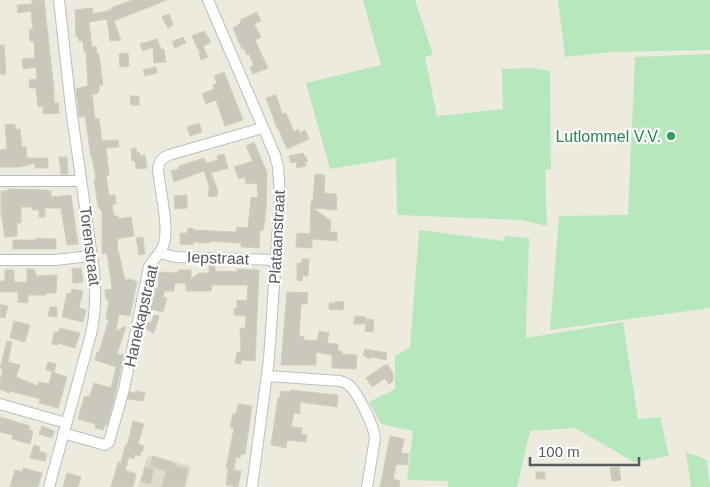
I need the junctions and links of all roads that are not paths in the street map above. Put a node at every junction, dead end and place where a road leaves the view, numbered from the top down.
1 (59, 0) edge
2 (208, 0) edge
3 (262, 128) junction
4 (0, 181) edge
5 (81, 181) junction
6 (160, 254) junction
7 (92, 256) junction
8 (0, 260) edge
9 (276, 260) junction
10 (268, 376) junction
11 (0, 404) edge
12 (65, 428) junction
13 (48, 487) edge
14 (252, 487) edge
15 (367, 487) edge

1 - 5 street, Torenstraat
2 - 3 street, Plataanstraat
3 - 6 street, Hanekapstraat
3 - 9 street, Plataanstraat
4 - 5 street
5 - 7 street, Torenstraat
6 - 9 street, Iepstraat
6 - 12 street, Hanekapstraat
7 - 8 street
7 - 12 street, Torenstraat
9 - 10 street, Plataanstraat
10 - 14 street, Plataanstraat
10 - 15 street
11 - 12 street
12 - 13 street, Torenstraat

